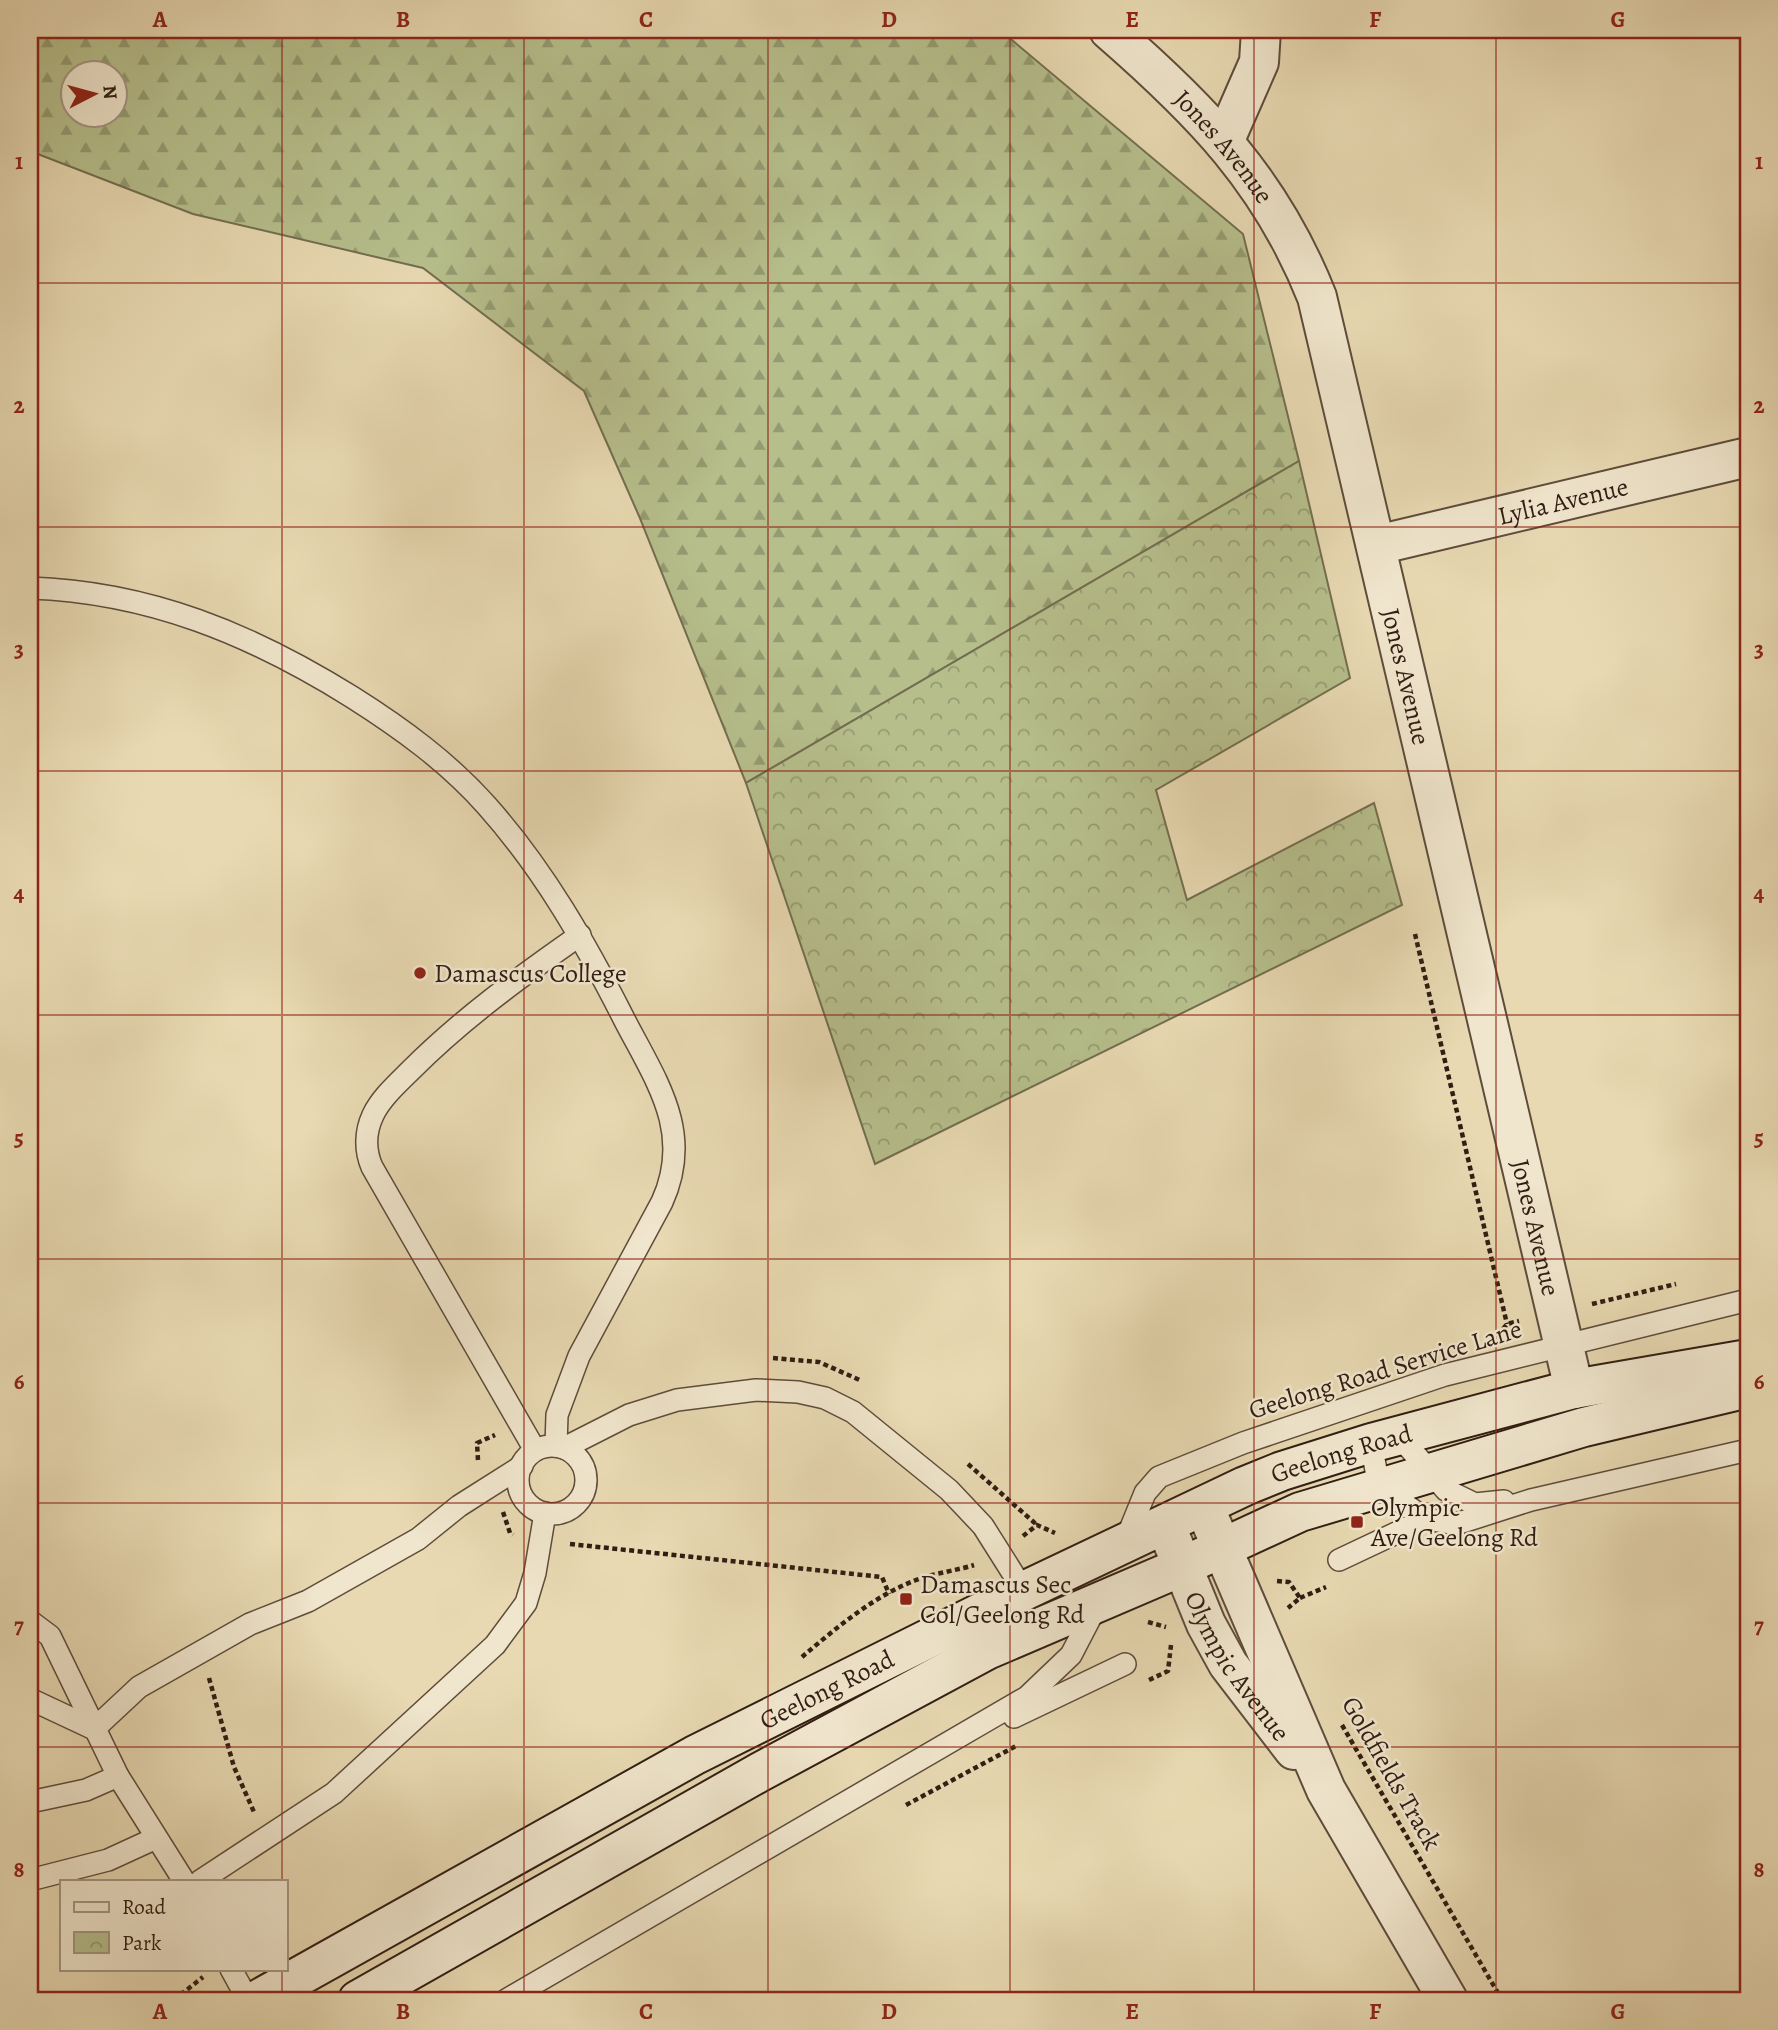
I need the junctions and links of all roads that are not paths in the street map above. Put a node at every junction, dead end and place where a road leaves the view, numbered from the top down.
1 (1109, 30) edge
2 (1261, 30) edge
3 (1224, 142) junction
4 (1748, 457) edge
5 (1377, 545) junction
6 (30, 588) edge
7 (580, 935) junction
8 (1748, 1300) edge
9 (1562, 1346) junction
10 (1748, 1359) edge
11 (1748, 1388) edge
12 (1574, 1389) junction
13 (1584, 1427) junction
14 (1385, 1440) junction
15 (1748, 1450) edge
16 (544, 1452) junction
17 (1428, 1473) junction
18 (1379, 1486) junction
19 (1531, 1500) junction
20 (1204, 1506) junction
21 (545, 1513) junction
22 (1426, 1519) junction
23 (1166, 1526) junction
24 (1124, 1545) junction
25 (1223, 1548) junction
26 (1339, 1560) dead end
27 (1181, 1567) junction
28 (1024, 1591) junction
29 (1100, 1600) junction
30 (30, 1621) edge
31 (1125, 1664) dead end
32 (30, 1699) edge
33 (94, 1729) junction
34 (957, 1740) junction
35 (118, 1776) junction
36 (1326, 1790) junction
37 (30, 1802) edge
38 (156, 1838) junction
39 (30, 1880) edge
40 (183, 1880) edge
41 (202, 1880) edge
42 (231, 1970) edge
43 (248, 2000) edge
44 (257, 2000) edge
45 (358, 2000) edge
46 (506, 2000) edge
47 (1448, 2000) edge

1 - 3 main road, Jones Avenue
2 - 3 main road
3 - 5 main road, Jones Avenue
4 - 5 main road, Lylia Avenue
5 - 9 main road, Jones Avenue
6 - 7 lane
7 - 16 lane
7 - 16 lane
8 - 9 lane, Geelong Road Service Lane
9 - 12 main road, Jones Avenue
9 - 24 lane, Geelong Road Service Lane
10 - 12 main road, Geelong Road
11 - 13 main road, Geelong Road
12 - 13 main road, Jones Avenue
12 - 14 main road, Geelong Road
13 - 17 main road, Geelong Road
14 - 17 lane
14 - 18 lane
14 - 20 main road, Geelong Road
15 - 19 lane, Geelong Road
16 - 21 lane
16 - 21 lane
16 - 28 lane
16 - 33 lane
17 - 18 main road, Geelong Road
17 - 19 lane, Geelong Road
18 - 22 lane, Geelong Road
18 - 25 main road, Geelong Road
19 - 22 lane, Geelong Road
20 - 23 main road, Geelong Road
20 - 25 main road, Olympic Avenue
21 - 41 lane
22 - 26 lane
23 - 24 main road, Geelong Road
23 - 27 main road, Olympic Avenue
24 - 28 main road, Geelong Road
25 - 27 main road, Geelong Road
25 - 36 main road, Olympic Avenue
27 - 29 main road, Geelong Road
27 - 36 main road, Olympic Avenue
28 - 44 main road, Geelong Road
29 - 34 lane
29 - 45 main road, Geelong Road
30 - 33 lane
31 - 34 lane
32 - 33 lane
33 - 35 lane
34 - 46 lane
35 - 37 lane
35 - 38 lane
36 - 47 main road, Olympic Avenue
38 - 39 lane
38 - 40 lane
42 - 43 lane

